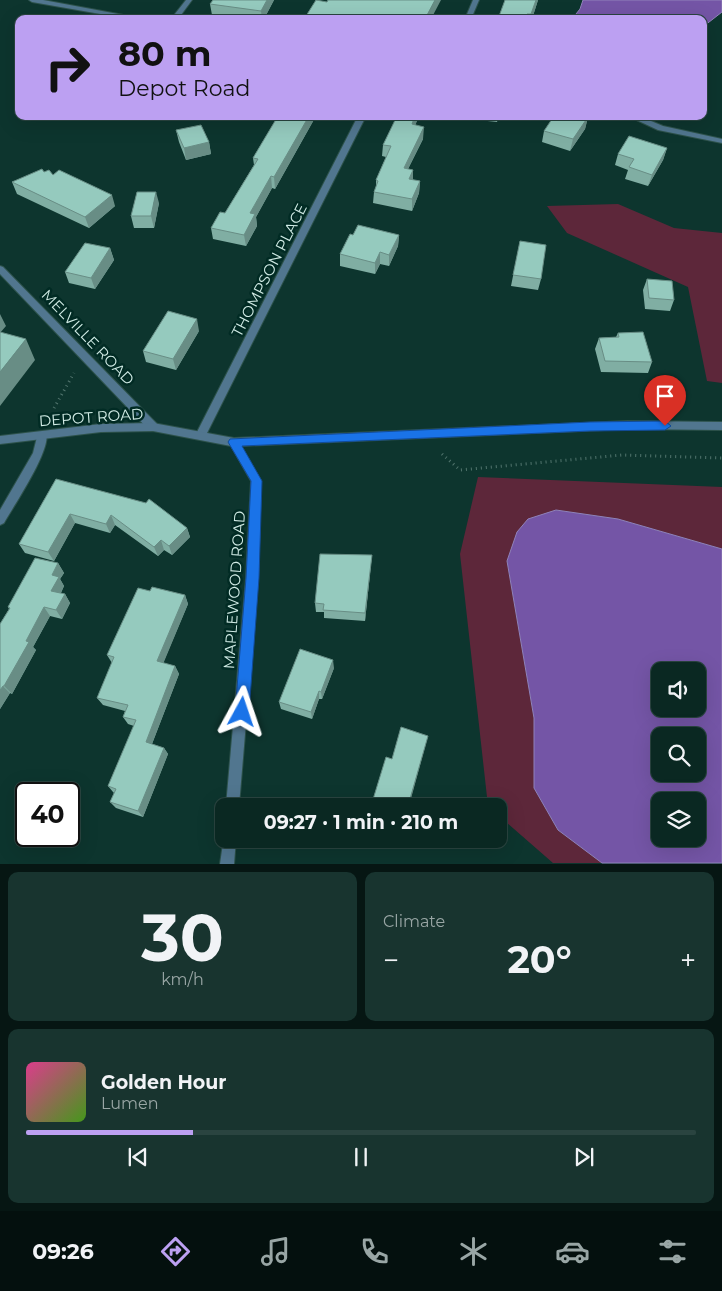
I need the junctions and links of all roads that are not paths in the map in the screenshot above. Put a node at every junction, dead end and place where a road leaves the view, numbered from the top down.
1 (32, 0) edge
2 (189, 0) edge
3 (476, 0) edge
4 (119, 15) edge
5 (177, 15) edge
6 (470, 15) edge
7 (360, 120) edge
8 (642, 120) edge
9 (722, 141) edge
10 (0, 268) edge
11 (722, 426) edge
12 (153, 427) junction
13 (42, 436) junction
14 (200, 436) junction
15 (0, 440) edge
16 (234, 442) junction
17 (0, 520) edge
18 (233, 798) edge
19 (228, 848) edge
20 (227, 864) edge

1 - 4 street
2 - 5 street
3 - 6 street
7 - 14 street, THOMPSON PLACE
8 - 9 street
10 - 12 street, MELVILLE ROAD
11 - 16 street, DEPOT ROAD
12 - 13 street, DEPOT ROAD
12 - 14 street, DEPOT ROAD
13 - 15 street, DEPOT ROAD
13 - 17 street
14 - 16 street, DEPOT ROAD
16 - 18 street, MAPLEWOOD ROAD
19 - 20 street

